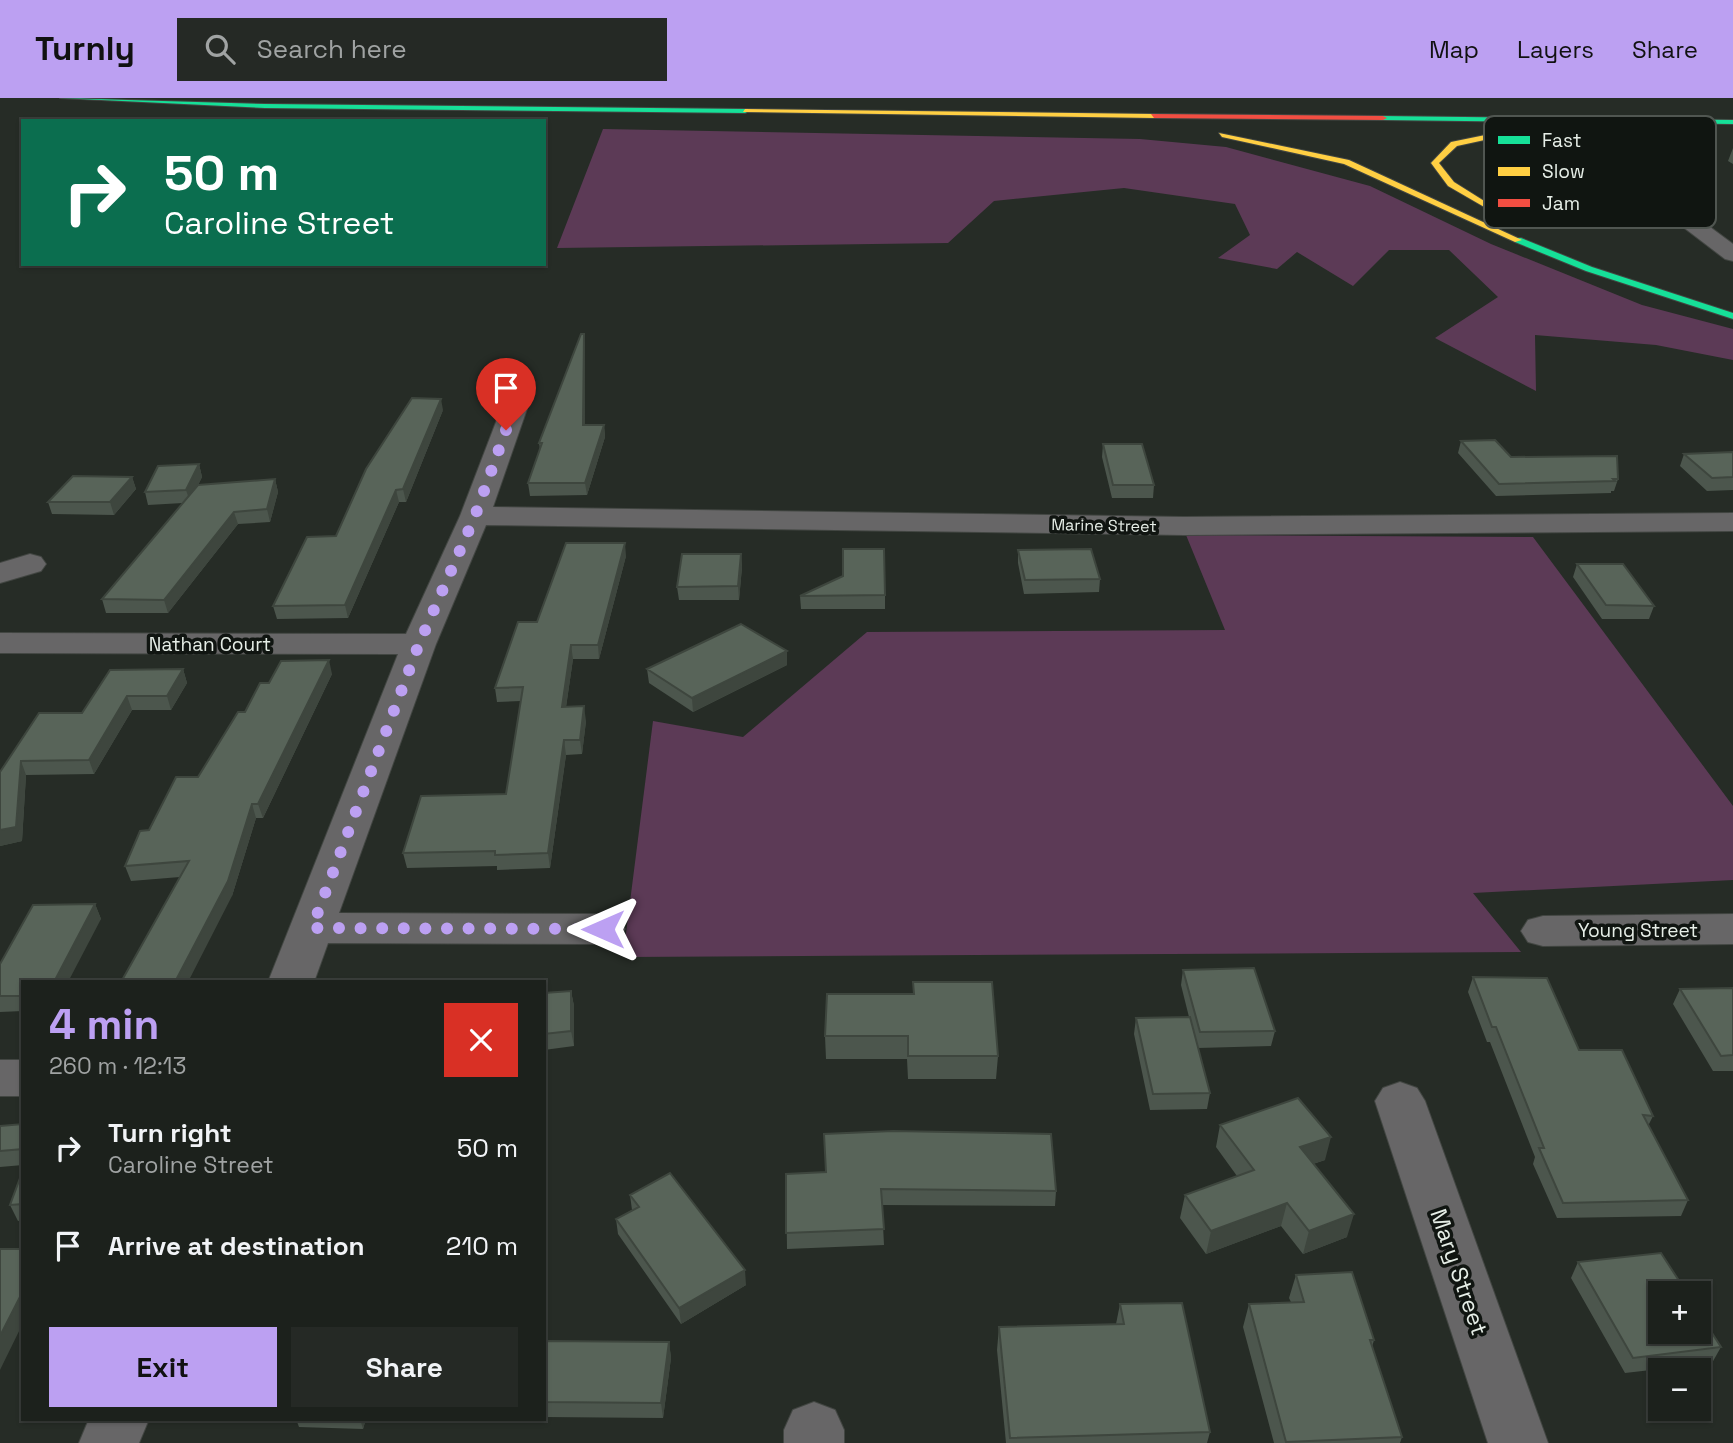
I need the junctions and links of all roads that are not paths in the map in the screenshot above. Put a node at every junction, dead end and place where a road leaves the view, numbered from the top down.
1 (63, 98) edge
2 (329, 98) edge
3 (1358, 101) dead end
4 (413, 107) junction
5 (1634, 110) junction
6 (1733, 111) edge
7 (1484, 119) edge
8 (1484, 136) edge
9 (1484, 204) edge
10 (1484, 225) edge
11 (1491, 228) edge
12 (1525, 228) edge
13 (1698, 228) edge
14 (1733, 254) edge
15 (1733, 309) edge
16 (1733, 316) edge
17 (504, 390) dead end
18 (475, 516) junction
19 (1733, 522) edge
20 (0, 643) edge
21 (419, 644) junction
22 (312, 928) junction
23 (603, 929) dead end
24 (1733, 929) edge
25 (1543, 931) dead end
26 (292, 980) edge
27 (21, 1078) edge
28 (0, 1079) edge
29 (1400, 1101) dead end
30 (118, 1421) edge
31 (109, 1443) edge
32 (1518, 1443) edge

1 - 4 highway
2 - 5 highway
3 - 5 highway
4 - 7 highway
4 - 10 highway
5 - 6 highway
8 - 9 highway
11 - 16 highway
12 - 15 highway
13 - 14 street
17 - 18 street
18 - 19 street, Marine Street
18 - 21 street
20 - 21 street, Nathan Court
21 - 22 street
22 - 23 street
22 - 26 street
24 - 25 street, Young Street
27 - 28 street
29 - 32 street, Mary Street
30 - 31 street

